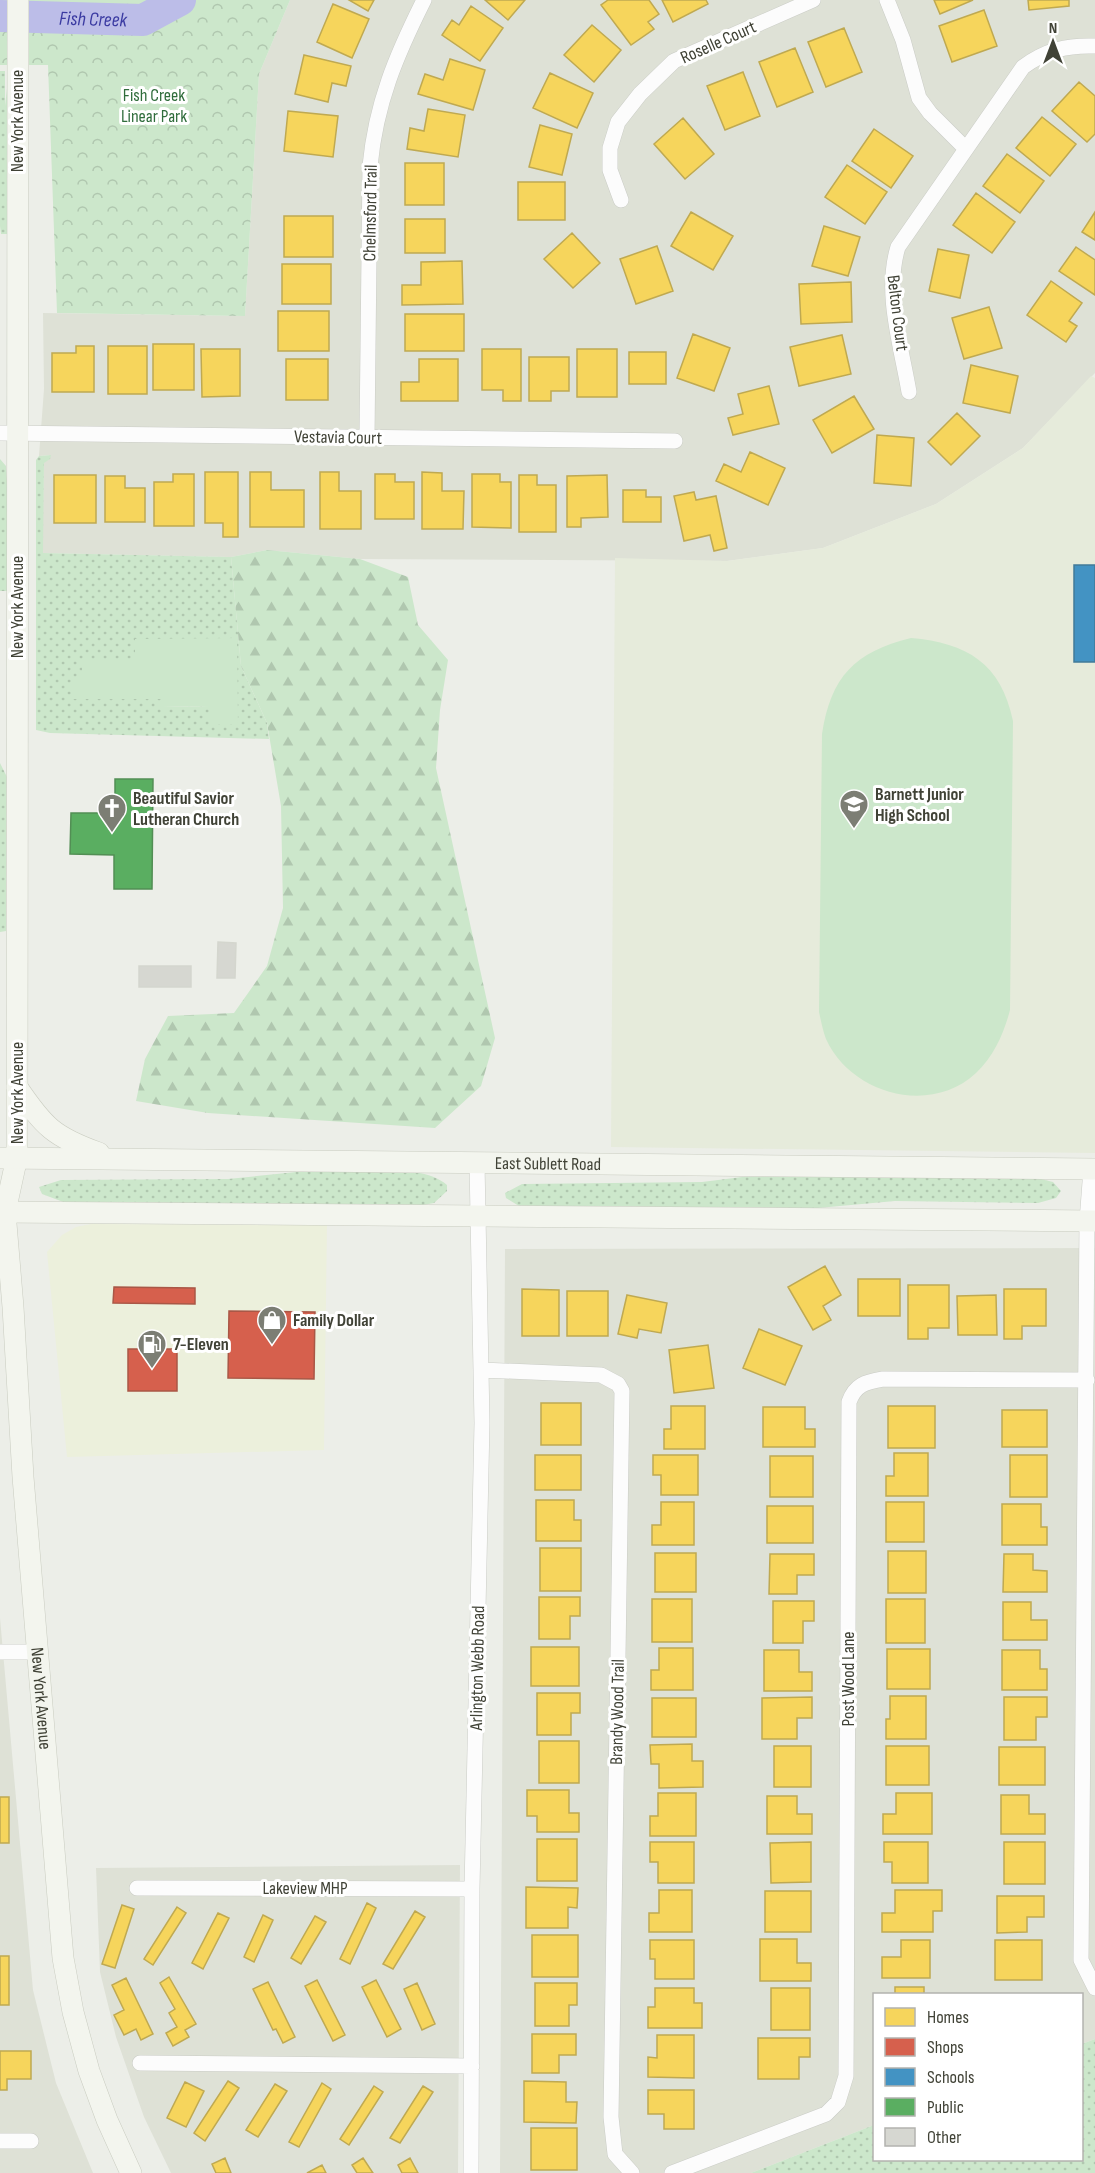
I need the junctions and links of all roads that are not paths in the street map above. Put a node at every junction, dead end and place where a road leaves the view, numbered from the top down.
1 (18, 0) edge
2 (424, 0) edge
3 (813, 0) edge
4 (887, 0) edge
5 (1095, 46) edge
6 (965, 148) junction
7 (621, 200) dead end
8 (909, 392) dead end
9 (8, 433) edge
10 (367, 437) junction
11 (675, 441) dead end
12 (8, 743) edge
13 (17, 1087) junction
14 (9, 1157) edge
15 (117, 1160) junction
16 (477, 1163) junction
17 (1093, 1169) edge
18 (2, 1209) edge
19 (478, 1216) junction
20 (1091, 1221) edge
21 (0, 1288) edge
22 (14, 1307) junction
23 (482, 1370) junction
24 (1087, 1380) junction
25 (0, 1652) edge
26 (38, 1652) junction
27 (137, 1888) dead end
28 (472, 1889) junction
29 (1093, 1987) edge
30 (140, 2063) dead end
31 (472, 2066) junction
32 (0, 2141) edge
33 (31, 2141) dead end
34 (131, 2173) edge
35 (471, 2173) edge
36 (632, 2173) edge
37 (672, 2173) edge

1 - 9 main road, New York Avenue
2 - 10 street, Chelmsford Trail
3 - 7 street, Roselle Court
4 - 6 street
5 - 6 street, Belton Court
6 - 8 street, Belton Court
9 - 10 street, Vestavia Court
9 - 12 main road, New York Avenue
10 - 11 street, Vestavia Court
12 - 13 main road, New York Avenue
13 - 14 main road, New York Avenue
13 - 15 main road
14 - 15 main road, East Sublett Road
14 - 18 main road, New York Avenue
15 - 16 main road, East Sublett Road
16 - 17 main road, East Sublett Road
16 - 19 street, Arlington Webb Road
17 - 20 street
18 - 19 main road
18 - 22 main road, New York Avenue
19 - 20 main road
19 - 23 street, Arlington Webb Road
20 - 24 street
21 - 22 main road
22 - 26 main road, New York Avenue
23 - 28 street, Arlington Webb Road
23 - 36 street, Brandy Wood Trail
24 - 29 street
24 - 37 street, Post Wood Lane
25 - 26 street
26 - 34 main road, New York Avenue
27 - 28 street, Lakeview MHP
28 - 31 street, Arlington Webb Road
30 - 31 street
31 - 35 street, Arlington Webb Road
32 - 33 street

